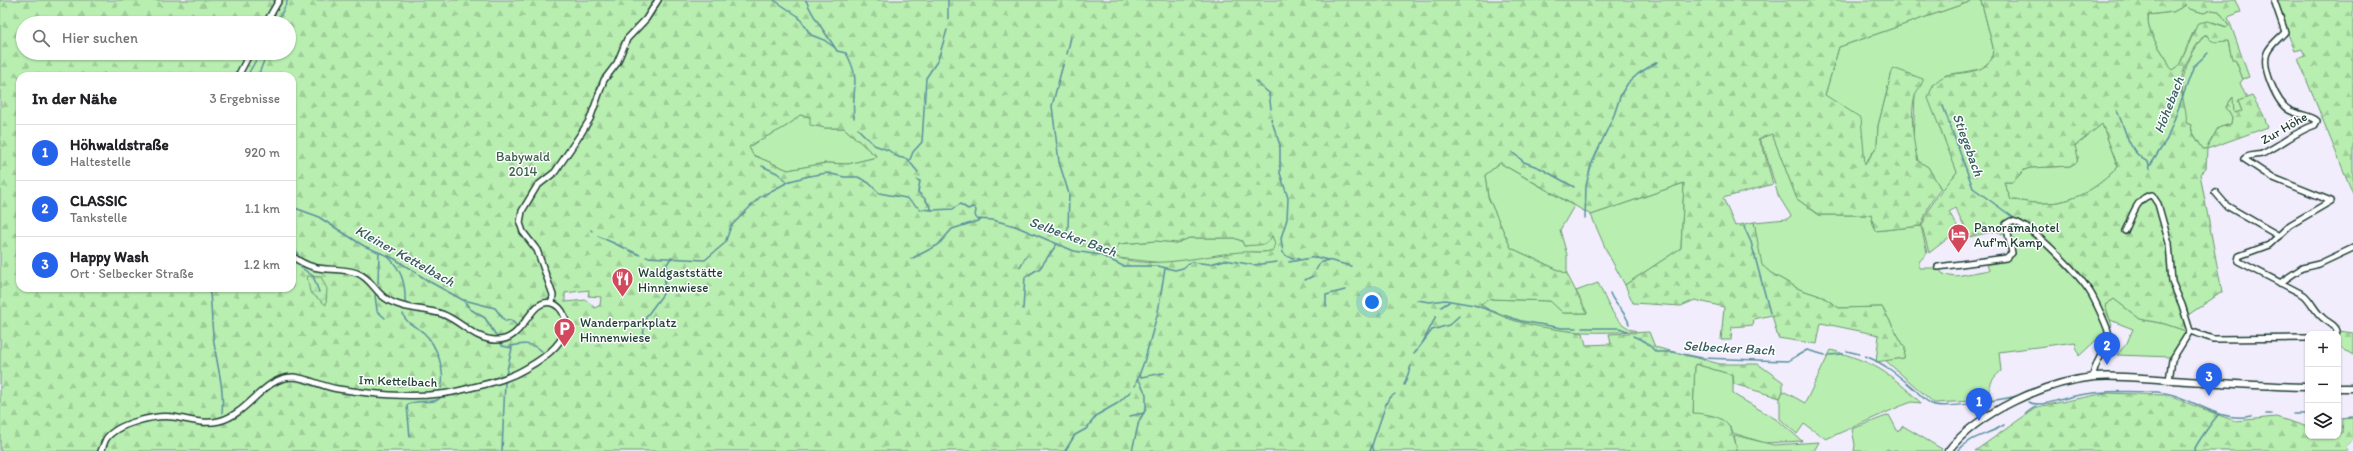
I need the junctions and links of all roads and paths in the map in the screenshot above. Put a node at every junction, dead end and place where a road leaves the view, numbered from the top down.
1 (279, 0) edge
2 (658, 0) edge
3 (2274, 0) edge
4 (270, 16) edge
5 (246, 60) edge
6 (240, 72) edge
7 (2215, 192) dead end
8 (2125, 231) dead end
9 (2279, 236) junction
10 (2353, 248) edge
11 (296, 258) edge
12 (1938, 267) dead end
13 (2280, 283) junction
14 (552, 303) junction
15 (2190, 331) junction
16 (2337, 331) edge
17 (2305, 338) edge
18 (2094, 377) junction
19 (2169, 380) junction
20 (2305, 387) edge
21 (2341, 388) edge
22 (2353, 388) edge
23 (101, 451) edge
24 (1948, 451) edge

1 - 4 street
2 - 14 street
3 - 9 street, Zur Höhe
5 - 6 street
7 - 9 street
8 - 15 street
9 - 13 street, Zur Höhe
10 - 13 street
11 - 14 street
12 - 18 street
13 - 16 street, Zur Höhe
14 - 23 street, Im Kettelbach
15 - 17 street
15 - 19 street
18 - 19 main road
18 - 24 main road
19 - 20 main road
21 - 22 main road

